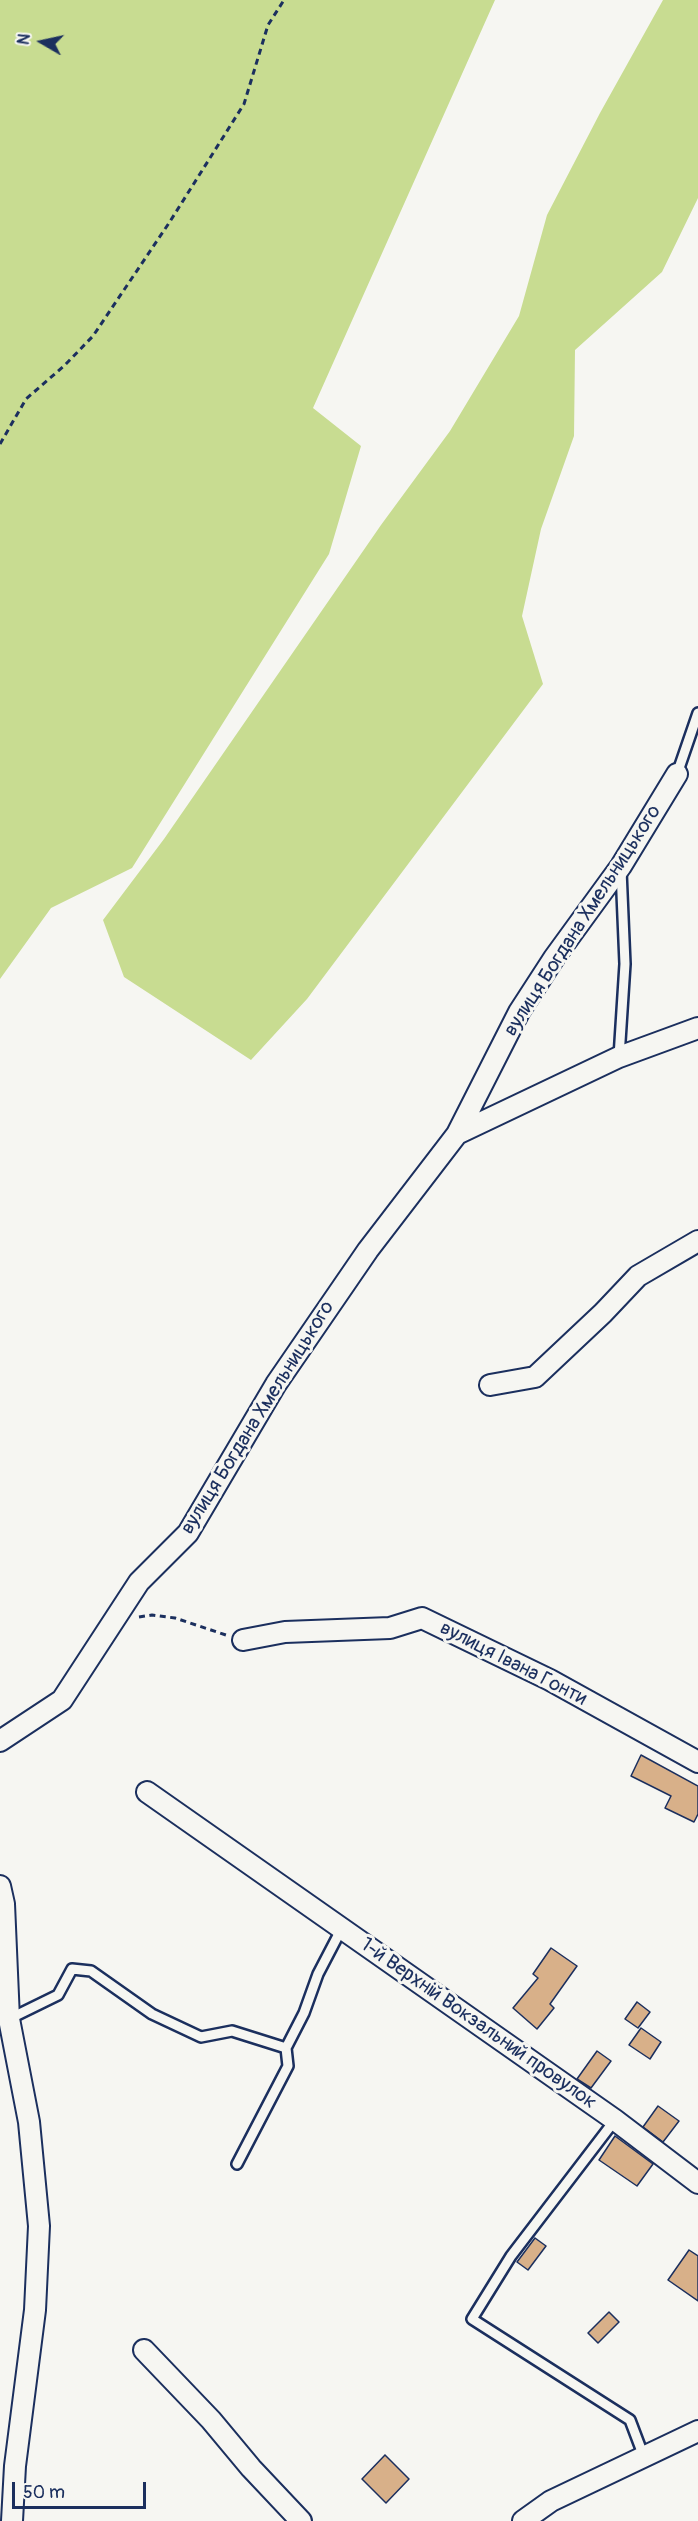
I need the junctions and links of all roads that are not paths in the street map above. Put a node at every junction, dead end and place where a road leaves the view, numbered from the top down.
1 (698, 713) edge
2 (677, 774) joint
3 (621, 866) junction
4 (698, 1028) edge
5 (619, 1057) junction
6 (457, 1134) junction
7 (698, 1241) edge
8 (490, 1385) dead end
9 (243, 1640) road end
10 (0, 1742) edge
11 (698, 1762) edge
12 (147, 1792) dead end
13 (0, 1887) edge
14 (342, 1928) junction
15 (2, 1935) edge
16 (3, 1970) edge
17 (9, 2019) junction
18 (286, 2048) junction
19 (615, 2120) junction
20 (237, 2164) dead end
21 (698, 2183) edge
22 (144, 2350) dead end
23 (698, 2431) edge
24 (644, 2457) junction
25 (12, 2521) edge
26 (301, 2521) edge
27 (523, 2521) edge

1 - 2 lane
2 - 3 street, вулиця Богдана Хмельницького
3 - 5 lane
3 - 6 street, вулиця Богдана Хмельницького
4 - 5 street, вулиця Богдана Хмельницького
5 - 6 street, вулиця Богдана Хмельницького
6 - 10 street, вулиця Богдана Хмельницького
7 - 8 street
9 - 11 street, вулиця Івана Гонти
12 - 14 street, 1-й Верхній Вокзальний провулок
13 - 15 street
14 - 18 lane, 1-й Верхній Вокзальний провулок
14 - 19 street, 1-й Верхній Вокзальний провулок
15 - 16 street
16 - 17 street
17 - 18 lane
17 - 25 street
18 - 20 lane, 1-й Верхній Вокзальний провулок
19 - 21 street, 1-й Верхній Вокзальний провулок
19 - 24 lane, 1-й Верхній Вокзальний провулок
22 - 26 street
23 - 24 street
24 - 27 street

